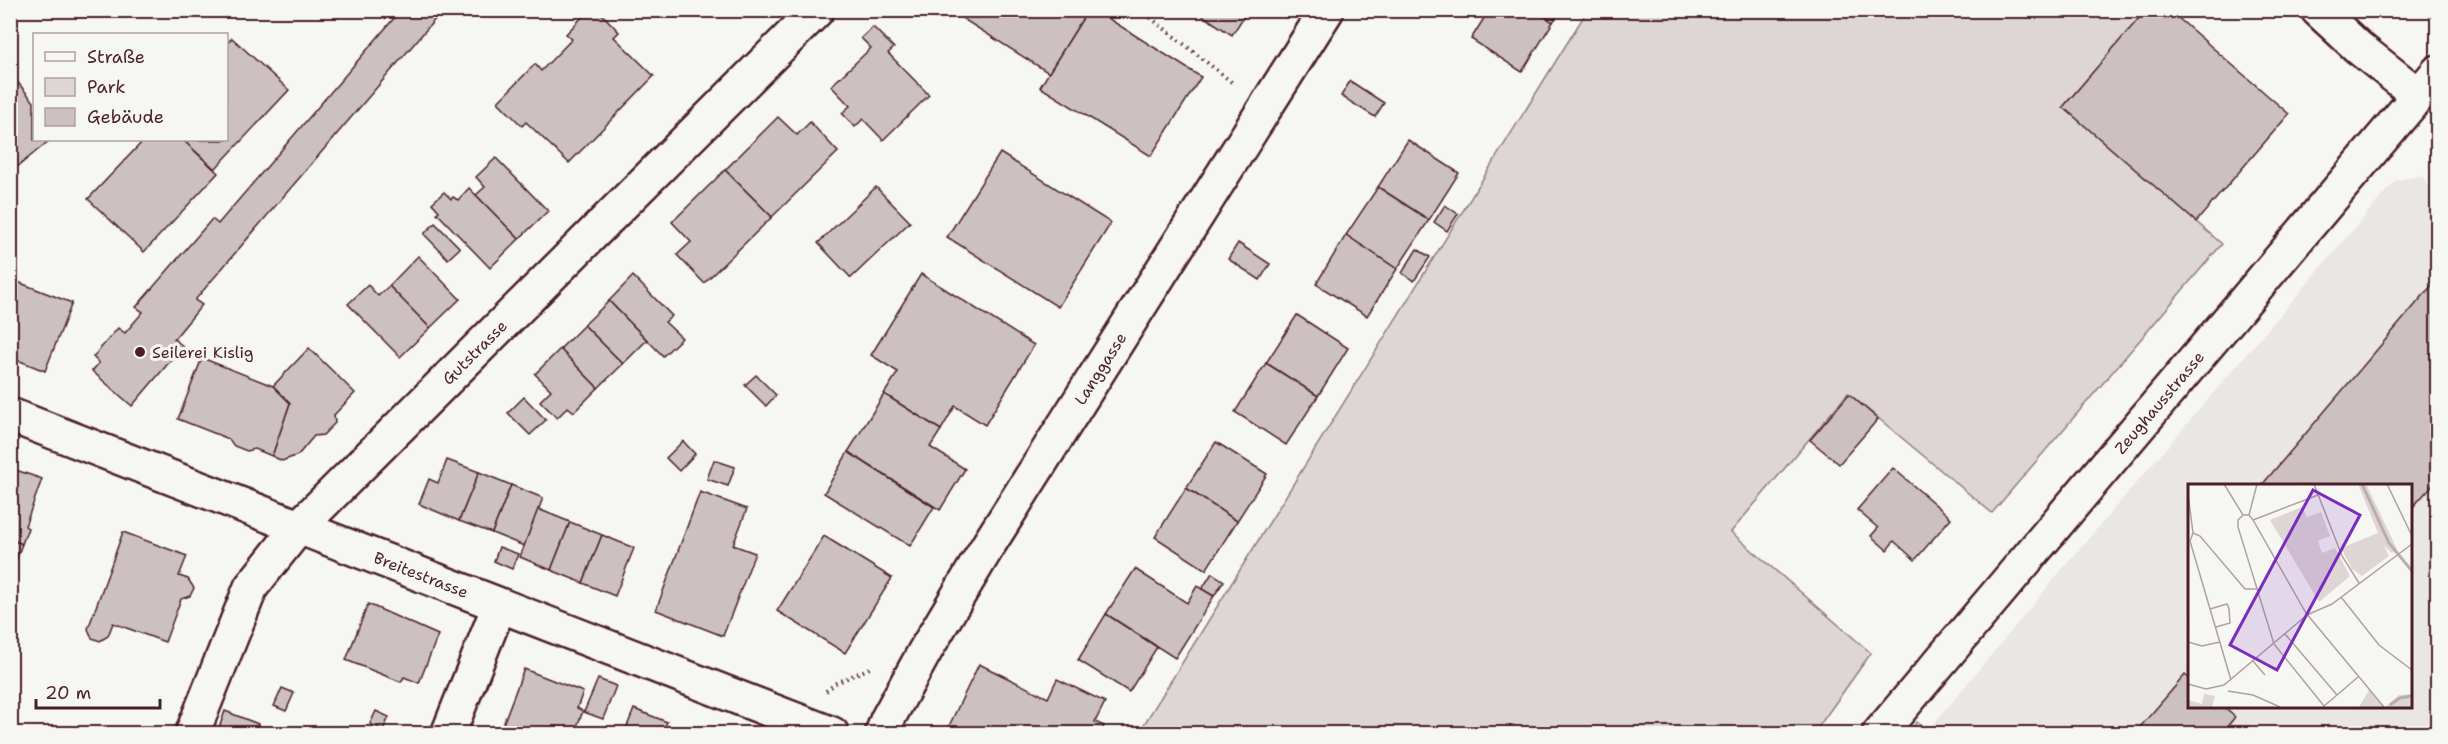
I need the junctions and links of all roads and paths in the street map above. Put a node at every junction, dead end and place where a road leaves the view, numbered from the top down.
1 (817, 10) edge
2 (1141, 10) edge
3 (1328, 10) edge
4 (2318, 10) edge
5 (2428, 84) edge
6 (1265, 109) junction
7 (10, 415) edge
8 (298, 528) junction
9 (499, 606) junction
10 (192, 734) edge
11 (448, 734) edge
12 (832, 734) edge
13 (882, 734) edge
14 (1879, 734) edge

1 - 8 street, Gutstrasse
2 - 6 path
3 - 6 street, Langgasse
4 - 5 street
5 - 14 street, Zeughausstrasse
6 - 13 street, Langgasse
7 - 8 street, Breitestrasse
8 - 9 street, Breitestrasse
8 - 10 street, Gutstrasse
9 - 11 street
9 - 12 street, Breitestrasse

